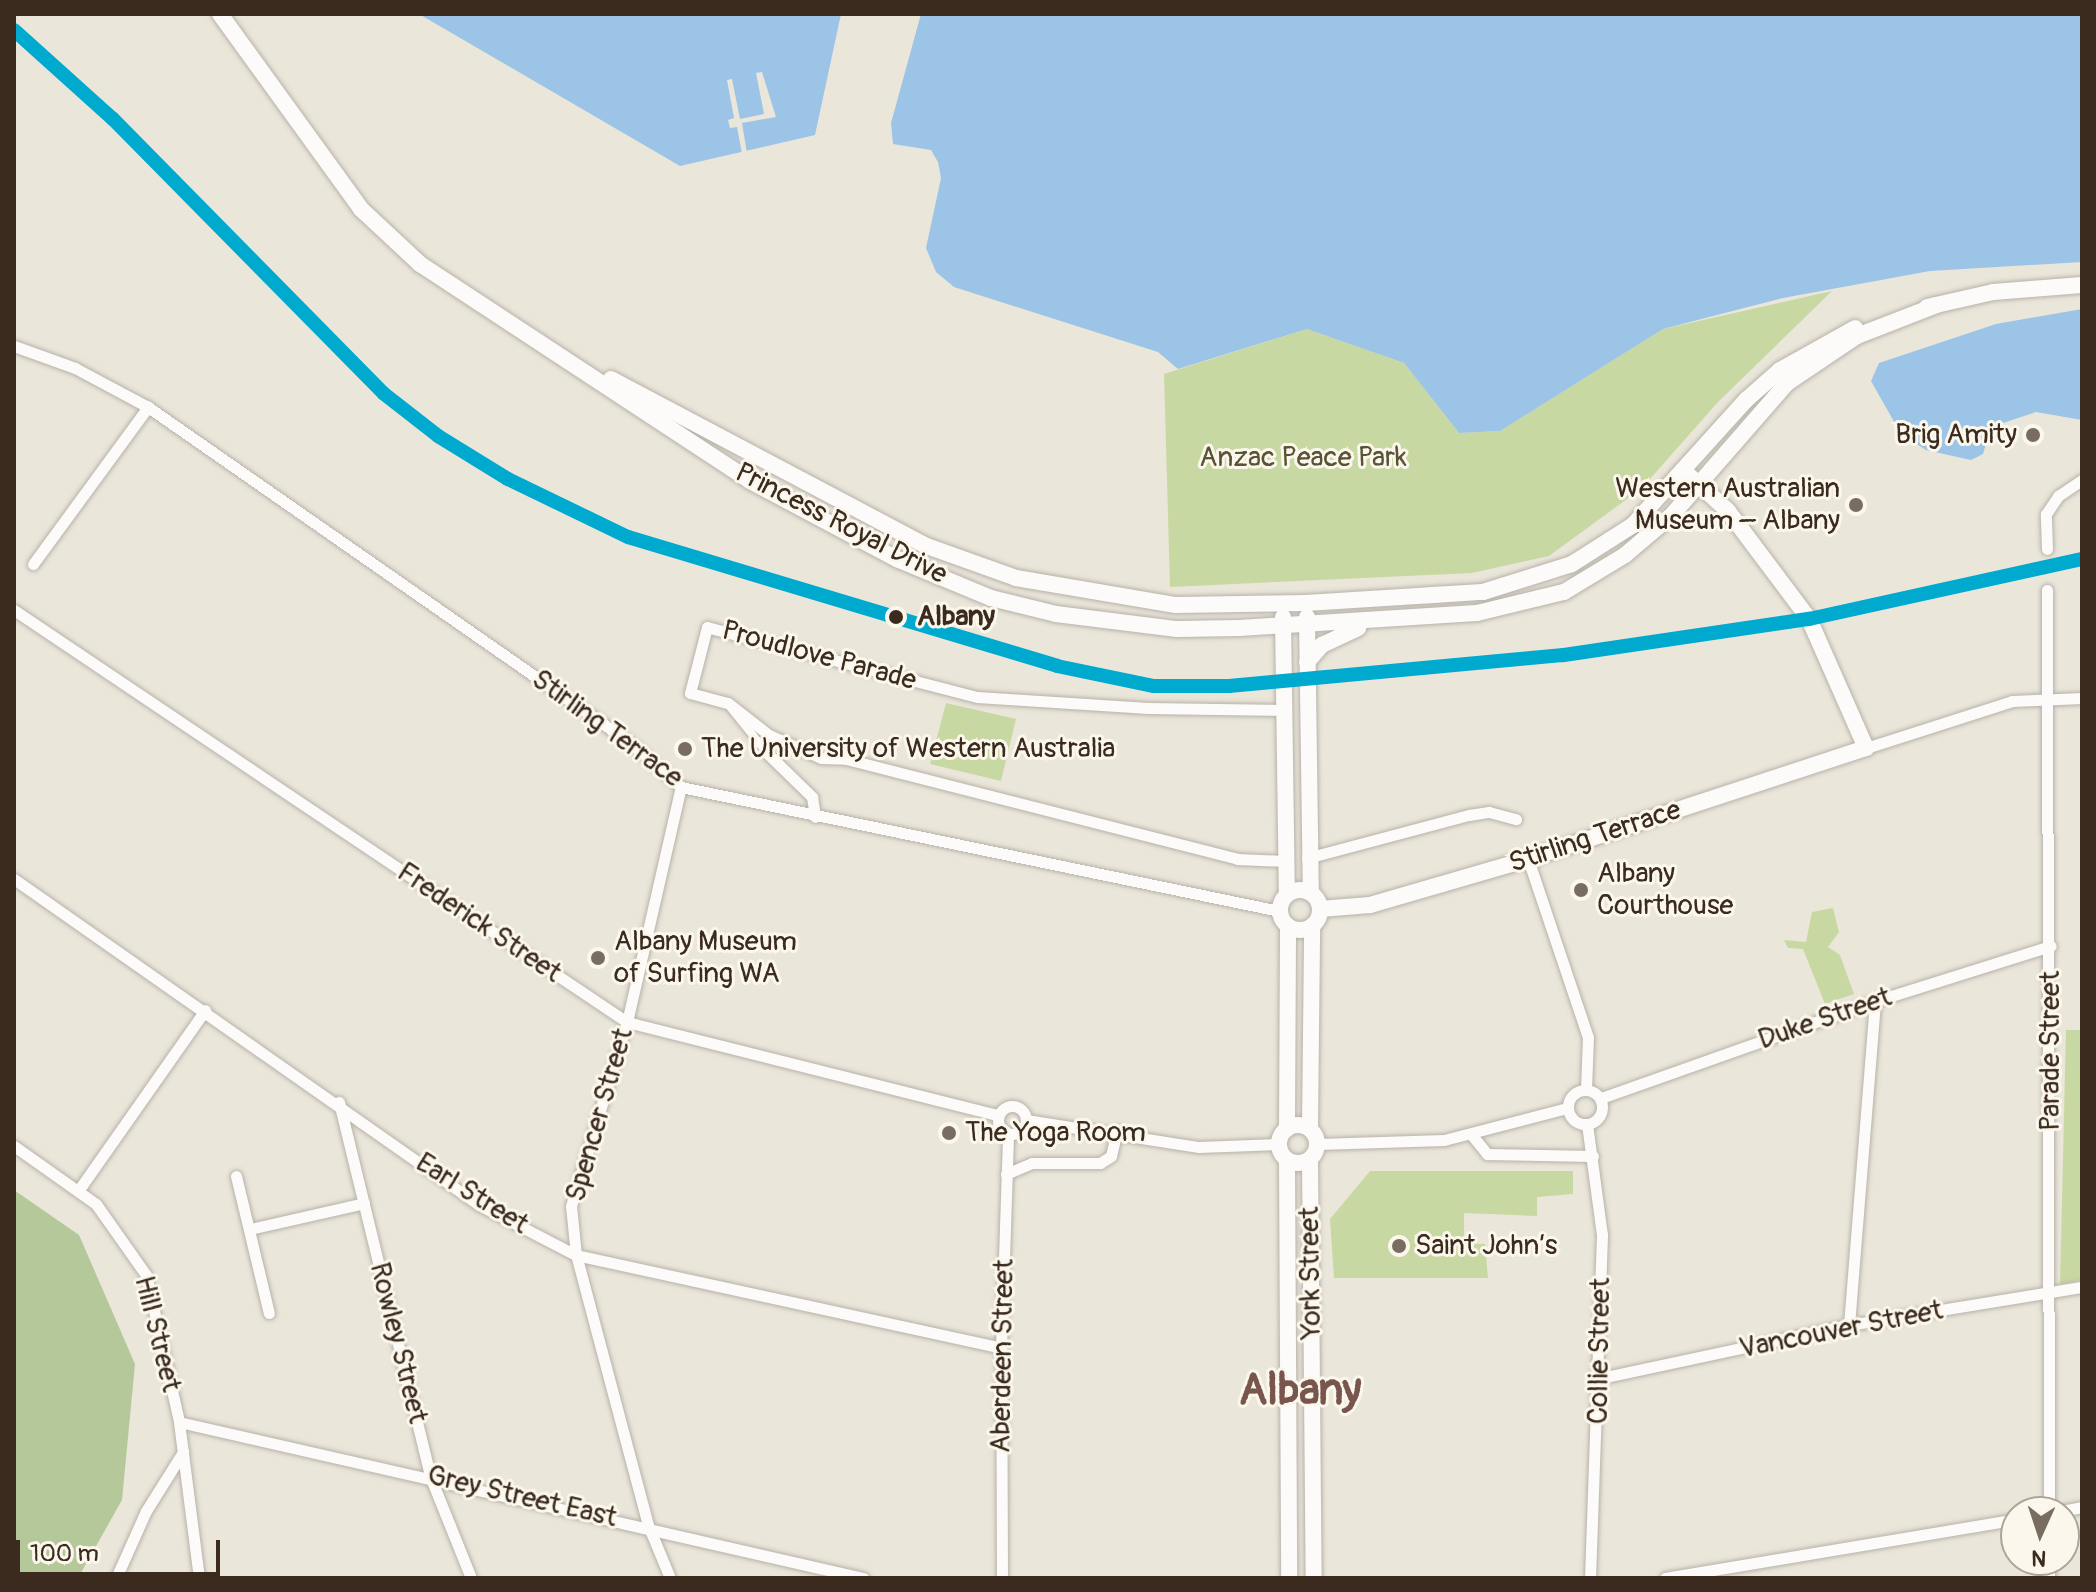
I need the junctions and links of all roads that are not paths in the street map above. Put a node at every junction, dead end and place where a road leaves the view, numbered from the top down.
1 (220, 14) edge
2 (2082, 285) edge
3 (1937, 305) junction
4 (487, 310) junction
5 (14, 346) edge
6 (148, 407) junction
7 (761, 462) junction
8 (1683, 470) junction
9 (2082, 480) edge
10 (750, 481) junction
11 (1700, 485) junction
12 (2047, 549) dead end
13 (33, 564) dead end
14 (2047, 590) dead end
15 (1283, 603) junction
16 (1306, 603) junction
17 (14, 610) edge
18 (1446, 615) junction
19 (1307, 625) junction
20 (1283, 626) junction
21 (1239, 628) junction
22 (1307, 662) junction
23 (1285, 663) junction
24 (2048, 696) junction
25 (2082, 698) edge
26 (728, 703) junction
27 (1286, 710) junction
28 (1307, 710) junction
29 (1866, 748) junction
30 (768, 754) joint
31 (681, 787) junction
32 (815, 817) junction
33 (1516, 819) dead end
34 (1307, 858) junction
35 (1528, 859) junction
36 (1286, 861) junction
37 (14, 879) edge
38 (1311, 893) junction
39 (1287, 894) junction
40 (1320, 909) junction
41 (1279, 911) junction
42 (1312, 926) junction
43 (1288, 927) junction
44 (2051, 946) junction
45 (1875, 1001) junction
46 (205, 1010) junction
47 (627, 1022) junction
48 (1586, 1089) junction
49 (1601, 1098) junction
50 (339, 1102) junction
51 (1567, 1108) junction
52 (998, 1115) junction
53 (1026, 1120) junction
54 (1587, 1124) junction
55 (1287, 1129) junction
56 (1310, 1129) junction
57 (1117, 1131) junction
58 (1008, 1134) junction
59 (1471, 1134) junction
60 (1279, 1144) junction
61 (1318, 1144) junction
62 (14, 1146) edge
63 (1593, 1156) junction
64 (1287, 1160) junction
65 (1310, 1160) junction
66 (1006, 1174) junction
67 (236, 1176) dead end
68 (78, 1191) junction
69 (364, 1203) junction
70 (250, 1229) junction
71 (576, 1255) junction
72 (2082, 1287) edge
73 (2050, 1293) junction
74 (269, 1313) dead end
75 (1849, 1325) junction
76 (1001, 1348) junction
77 (1601, 1378) junction
78 (179, 1422) junction
79 (183, 1452) junction
80 (430, 1476) junction
81 (2049, 1496) edge
82 (2000, 1522) edge
83 (648, 1525) junction
84 (116, 1578) edge
85 (199, 1578) edge
86 (471, 1578) edge
87 (670, 1578) edge
88 (863, 1578) edge
89 (1002, 1578) edge
90 (1289, 1578) edge
91 (1295, 1578) edge
92 (1312, 1578) edge
93 (1590, 1578) edge
94 (1665, 1578) edge

1 - 4 main road, Princess Royal Drive
2 - 3 main road, Princess Royal Drive
3 - 8 main road, Princess Royal Drive
3 - 11 main road, Princess Royal Drive
4 - 7 main road, Princess Royal Drive
4 - 10 main road, Princess Royal Drive
5 - 6 street, Stirling Terrace
6 - 13 street
6 - 31 street, Stirling Terrace
7 - 10 main road
7 - 15 main road, Princess Royal Drive
8 - 11 main road
8 - 16 main road, Princess Royal Drive
9 - 12 street
10 - 21 main road, Princess Royal Drive
11 - 18 main road, Princess Royal Drive
11 - 29 main road
14 - 24 street, Parade Street
15 - 16 main road, Princess Royal Drive
15 - 20 main road
16 - 19 main road
17 - 47 street, Frederick Street
18 - 19 main road, Princess Royal Drive
18 - 22 main road
19 - 20 main road, Princess Royal Drive
19 - 22 main road
20 - 21 main road, Princess Royal Drive
20 - 23 main road
21 - 23 main road
22 - 28 main road
23 - 27 main road
24 - 25 street
24 - 29 street
24 - 44 street, Parade Street
26 - 27 street, Proudlove Parade
26 - 30 street
26 - 36 street, Proudlove Parade
27 - 28 main road
27 - 36 main road
28 - 34 main road
29 - 35 main road, Stirling Terrace
30 - 32 street
31 - 32 street, Stirling Terrace
31 - 47 street, Spencer Street
32 - 41 street, Stirling Terrace
33 - 34 street
34 - 36 main road
34 - 38 main road
35 - 40 main road, Stirling Terrace
35 - 48 street
36 - 39 main road
37 - 46 street, Earl Street
38 - 39 main road
38 - 40 main road
39 - 41 main road
40 - 42 main road
41 - 43 main road
42 - 43 main road
42 - 56 main road
43 - 55 main road
44 - 45 street, Duke Street
44 - 73 street, Parade Street
45 - 49 street, Duke Street
45 - 75 street
46 - 50 street, Earl Street
46 - 68 street
47 - 52 street, Frederick Street
47 - 71 street, Spencer Street
48 - 49 street
48 - 51 street
49 - 54 street
50 - 69 street, Rowley Street
50 - 71 street, Earl Street
51 - 54 street
51 - 59 street
52 - 53 street
52 - 58 street
53 - 57 street
53 - 58 street
54 - 63 street, Collie Street
55 - 56 main road
55 - 60 main road
56 - 61 main road
57 - 60 street
57 - 66 street
58 - 66 street, Aberdeen Street
59 - 61 street
59 - 63 street
60 - 64 main road
61 - 65 main road
62 - 68 street, Hill Street
63 - 77 street, Collie Street
64 - 65 main road
64 - 90 main road, York Street
65 - 92 main road, York Street
66 - 76 street, Aberdeen Street
67 - 70 street
68 - 78 street, Hill Street
69 - 70 street
69 - 80 street, Rowley Street
70 - 74 street
71 - 76 street, Earl Street
71 - 83 street, Spencer Street
72 - 73 street, Vancouver Street
73 - 75 street, Vancouver Street
73 - 81 street, Parade Street
75 - 77 street, Vancouver Street
76 - 89 street, Aberdeen Street
77 - 93 street, Collie Street
78 - 79 street, Hill Street
78 - 80 street, Grey Street East
79 - 84 street
79 - 85 street, Hill Street
80 - 83 street, Grey Street East
80 - 86 street, Rowley Street
82 - 94 street
83 - 87 street, Spencer Street
83 - 88 street, Grey Street East
91 - 92 main road

